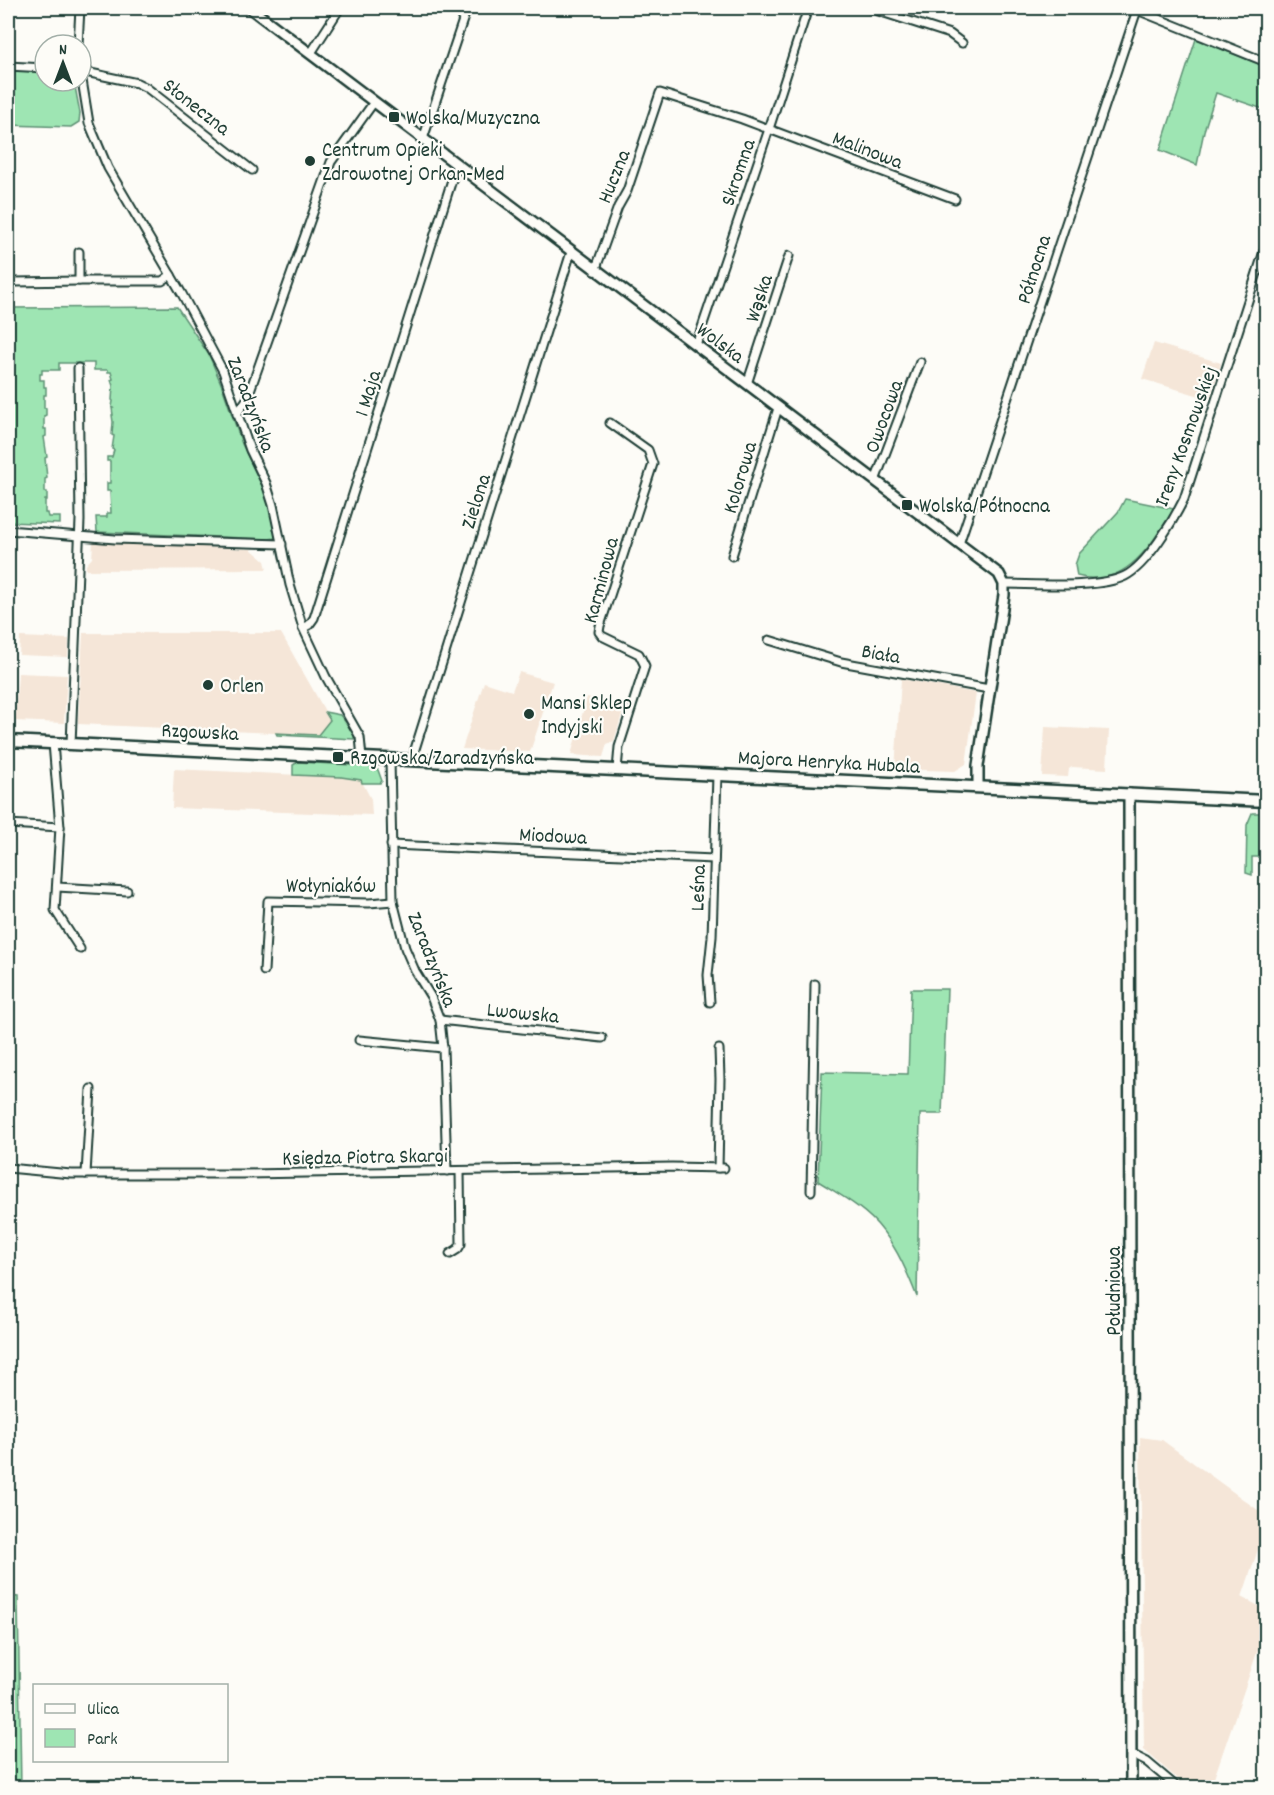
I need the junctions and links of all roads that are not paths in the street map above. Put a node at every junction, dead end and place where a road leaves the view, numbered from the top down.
1 (80, 8) edge
2 (250, 8) edge
3 (340, 8) edge
4 (467, 8) edge
5 (808, 8) edge
6 (869, 8) edge
7 (1134, 9) edge
8 (79, 33) edge
9 (962, 43) dead end
10 (311, 53) junction
11 (1266, 62) edge
12 (8, 66) edge
13 (33, 67) edge
14 (93, 74) edge
15 (84, 93) edge
16 (660, 93) joint
17 (374, 102) junction
18 (769, 129) junction
19 (423, 139) junction
20 (457, 164) junction
21 (252, 170) dead end
22 (955, 199) dead end
23 (1266, 245) edge
24 (79, 252) dead end
25 (571, 252) junction
26 (789, 256) dead end
27 (595, 271) junction
28 (171, 275) junction
29 (79, 281) junction
30 (14, 282) dead end
31 (696, 345) junction
32 (920, 362) dead end
33 (78, 368) dead end
34 (747, 384) junction
35 (778, 408) junction
36 (237, 414) junction
37 (610, 423) dead end
38 (875, 481) junction
39 (8, 530) edge
40 (79, 536) junction
41 (282, 544) junction
42 (959, 544) junction
43 (732, 556) dead end
44 (1004, 584) junction
45 (303, 628) junction
46 (769, 640) dead end
47 (989, 689) junction
48 (8, 741) edge
49 (53, 743) junction
50 (71, 744) junction
51 (362, 758) junction
52 (390, 760) junction
53 (414, 761) junction
54 (616, 770) junction
55 (717, 775) junction
56 (978, 787) junction
57 (1129, 795) junction
58 (1266, 801) edge
59 (8, 824) edge
60 (60, 827) junction
61 (391, 845) junction
62 (714, 859) junction
63 (57, 887) junction
64 (127, 891) dead end
65 (393, 901) junction
66 (80, 948) dead end
67 (264, 971) dead end
68 (815, 984) dead end
69 (710, 1002) dead end
70 (440, 1020) junction
71 (602, 1038) dead end
72 (359, 1040) dead end
73 (443, 1048) junction
74 (719, 1049) dead end
75 (91, 1089) dead end
76 (8, 1168) edge
77 (447, 1171) junction
78 (460, 1172) junction
79 (86, 1174) junction
80 (811, 1191) dead end
81 (450, 1254) dead end
82 (1131, 1754) junction
83 (1131, 1788) edge
84 (1178, 1788) edge

1 - 8 street
2 - 10 street, Wolska
3 - 10 street
4 - 19 street
5 - 18 street, Skromna
6 - 9 street
7 - 11 street
7 - 42 street, Północna
10 - 17 street, Wolska
12 - 13 street
14 - 21 street, Słoneczna
15 - 28 street, Zaradzyńska
16 - 18 street, Malinowa
16 - 27 street, Huczna
17 - 19 street, Wolska
17 - 36 street
18 - 22 street, Malinowa
18 - 31 street, Skromna
19 - 20 street, Wolska
20 - 25 street, Wolska
20 - 45 street, 1 Maja
23 - 44 street, Ireny Kosmowskiej
24 - 29 street
25 - 27 street, Wolska
25 - 53 street, Zielona
26 - 34 street, Wąska
27 - 31 street, Wolska
28 - 29 street
28 - 36 street, Zaradzyńska
29 - 30 street
31 - 34 street, Wolska
32 - 38 street, Owocowa
33 - 40 street
34 - 35 street, Wolska
35 - 38 street, Wolska
35 - 43 street, Kolorowa
36 - 41 street, Zaradzyńska
37 - 54 street, Karminowa
38 - 42 street, Wolska
39 - 40 street
40 - 41 street
40 - 50 street
41 - 45 street, Zaradzyńska
42 - 44 street, Wolska
44 - 47 street
45 - 51 street, Zaradzyńska
46 - 47 street, Biała
47 - 56 street
48 - 49 main road, Rzgowska
49 - 50 main road, Rzgowska
49 - 60 street
50 - 51 main road, Rzgowska
51 - 52 main road, Rzgowska
52 - 53 main road, Majora Henryka Hubala
52 - 61 street, Zaradzyńska
53 - 54 main road, Majora Henryka Hubala
54 - 55 main road, Majora Henryka Hubala
55 - 56 main road, Majora Henryka Hubala
55 - 62 street, Leśna
56 - 57 main road, Majora Henryka Hubala
57 - 58 main road, Majora Henryka Hubala
57 - 82 street, Południowa
59 - 60 street
60 - 63 street
61 - 62 street, Miodowa
61 - 65 street, Zaradzyńska
62 - 69 street, Leśna
63 - 64 street
63 - 66 street
65 - 67 street, Wołyniaków
65 - 70 street, Zaradzyńska
68 - 80 street
70 - 71 street, Lwowska
70 - 73 street, Zaradzyńska
72 - 73 street
73 - 77 street, Zaradzyńska
74 - 78 street, Księdza Piotra Skargi
75 - 79 street
76 - 79 street, Księdza Piotra Skargi
77 - 78 street, Księdza Piotra Skargi
77 - 79 street, Księdza Piotra Skargi
78 - 81 street
82 - 83 street, Południowa
82 - 84 street

